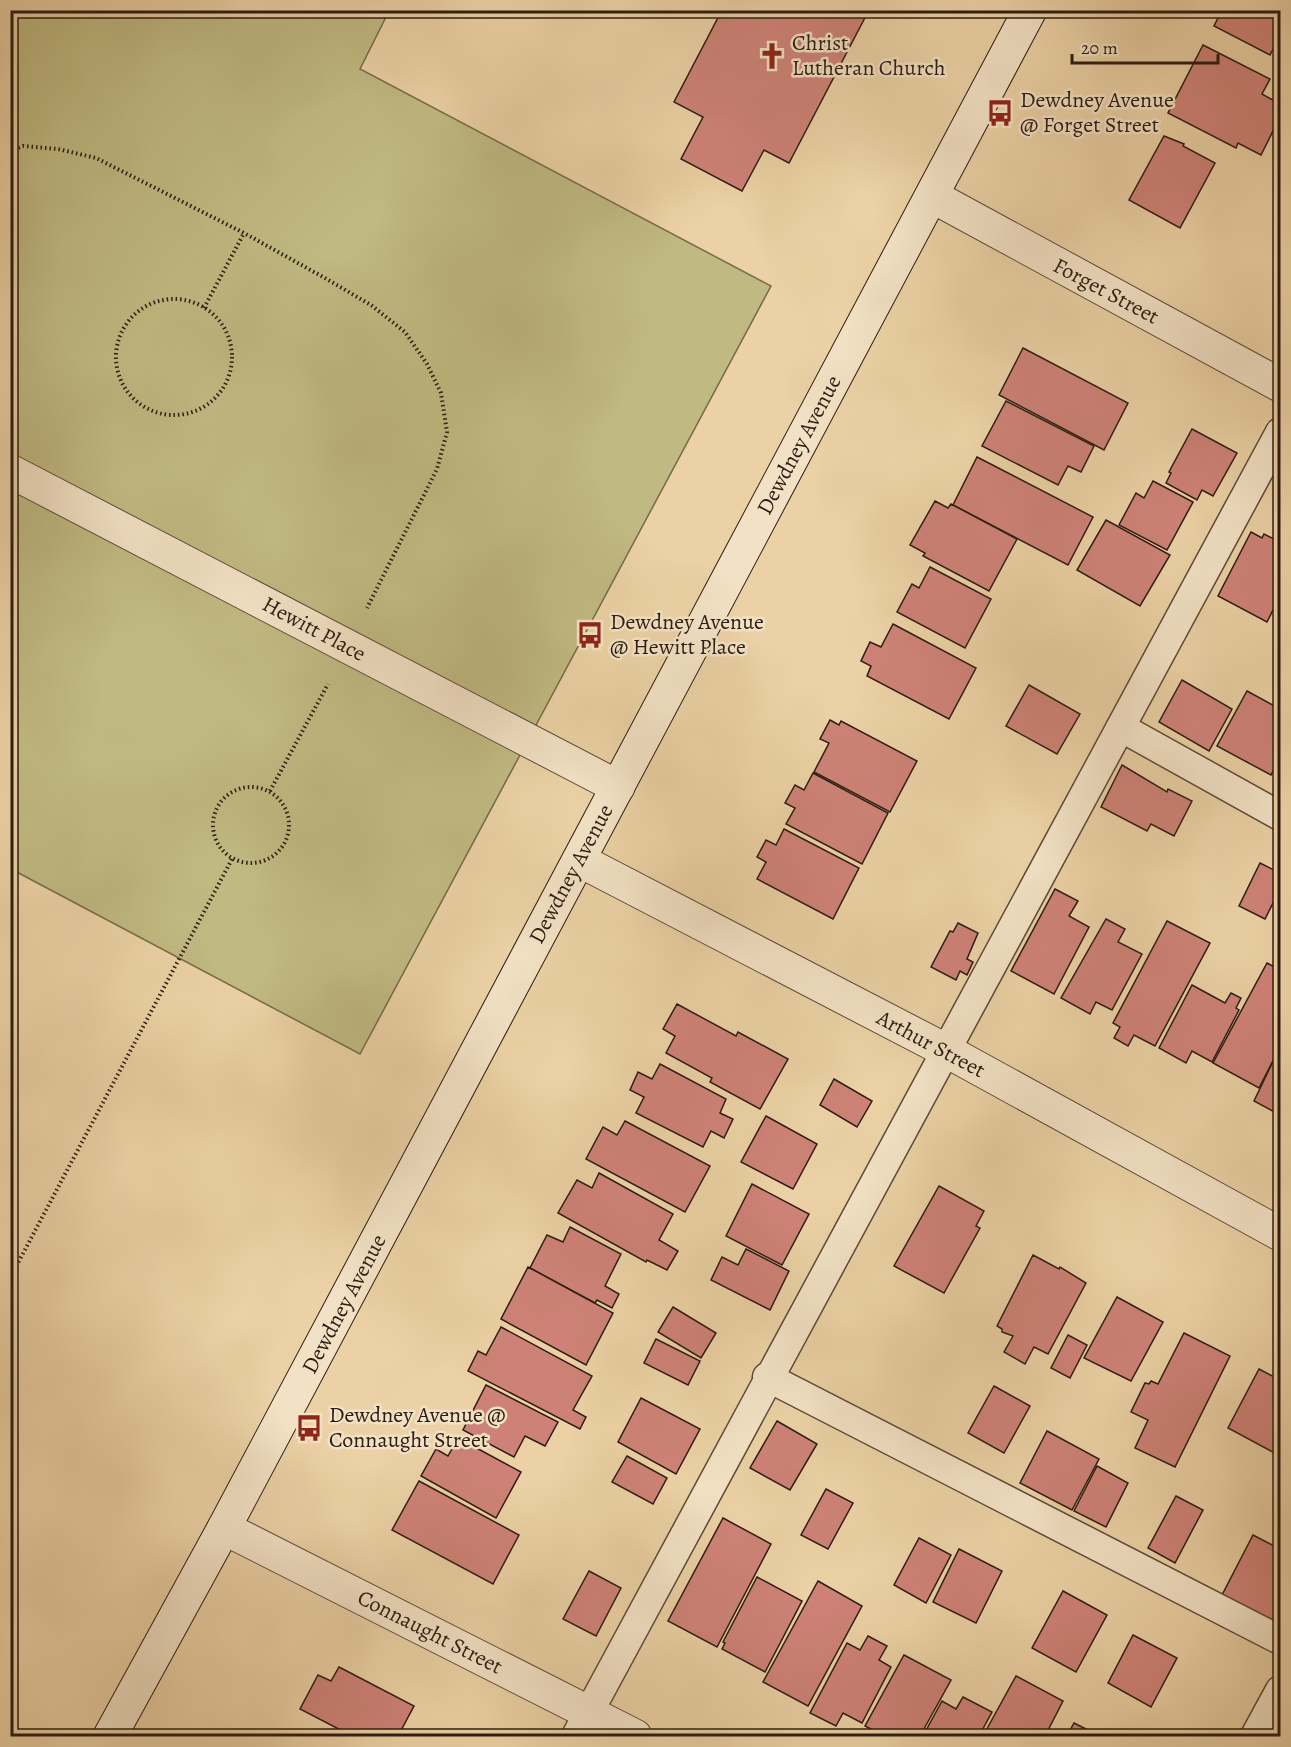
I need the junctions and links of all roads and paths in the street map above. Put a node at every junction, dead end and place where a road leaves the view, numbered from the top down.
1 (1030, 10) edge
2 (10, 151) edge
3 (932, 196) junction
4 (244, 233) junction
5 (204, 308) junction
6 (1281, 385) edge
7 (1281, 432) edge
8 (10, 471) edge
9 (347, 647) junction
10 (1122, 728) junction
11 (618, 787) junction
12 (270, 791) junction
13 (1281, 816) edge
14 (232, 859) junction
15 (579, 860) junction
16 (945, 1050) junction
17 (1281, 1234) edge
18 (10, 1278) edge
19 (767, 1377) junction
20 (224, 1528) junction
21 (1281, 1640) edge
22 (1281, 1690) edge
23 (583, 1724) edge
24 (110, 1737) edge
25 (635, 1737) edge
26 (1255, 1737) edge

1 - 3 street, Dewdney Avenue
2 - 4 path
3 - 6 street, Forget Street
3 - 11 street, Dewdney Avenue
4 - 5 path
4 - 9 path
5 - 5 path
7 - 10 lane
8 - 9 street, Hewitt Place
9 - 11 street, Hewitt Place
9 - 12 path
10 - 13 lane
10 - 16 lane
11 - 15 street, Dewdney Avenue
12 - 14 path
12 - 14 path
14 - 18 path
15 - 16 street, Arthur Street
15 - 20 street, Dewdney Avenue
16 - 17 street, Arthur Street
16 - 19 lane
19 - 21 lane
19 - 23 lane
20 - 23 street, Connaught Street
20 - 24 street, Dewdney Avenue
22 - 26 lane
23 - 25 street, Connaught Street

